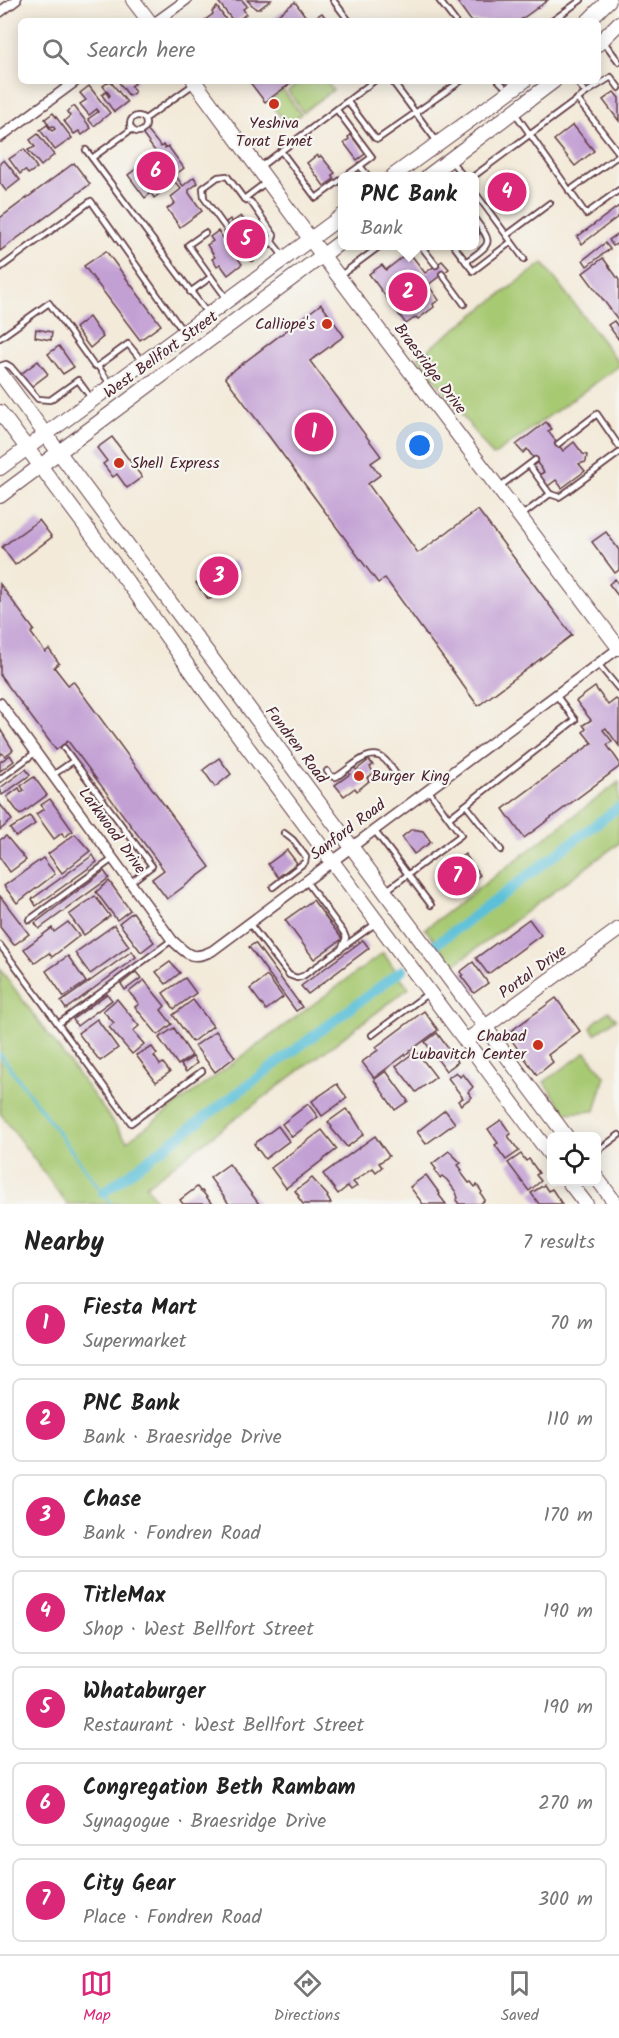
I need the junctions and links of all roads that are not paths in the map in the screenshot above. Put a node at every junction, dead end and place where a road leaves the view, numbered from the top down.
1 (16, 0) edge
2 (134, 0) edge
3 (186, 0) edge
4 (333, 0) edge
5 (439, 0) edge
6 (580, 0) edge
7 (605, 2) edge
8 (0, 12) edge
9 (147, 18) edge
10 (162, 18) edge
11 (347, 18) edge
12 (453, 18) edge
13 (556, 18) edge
14 (591, 18) edge
15 (619, 23) edge
16 (601, 41) edge
17 (601, 43) edge
18 (619, 62) edge
19 (601, 83) edge
20 (72, 84) edge
21 (191, 84) edge
22 (195, 84) edge
23 (370, 84) edge
24 (394, 84) edge
25 (457, 84) edge
26 (520, 84) edge
27 (550, 84) edge
28 (578, 84) edge
29 (600, 84) edge
30 (619, 88) edge
31 (586, 93) junction
32 (577, 99) junction
33 (348, 102) junction
34 (337, 110) junction
35 (513, 111) junction
36 (416, 113) junction
37 (145, 119) junction
38 (132, 129) junction
39 (530, 135) junction
40 (0, 137) edge
41 (438, 143) junction
42 (87, 150) dead end
43 (281, 151) junction
44 (619, 154) edge
45 (92, 158) junction
46 (451, 160) junction
47 (360, 166) junction
48 (258, 168) junction
49 (352, 172) edge
50 (364, 172) edge
51 (400, 172) edge
52 (435, 172) edge
53 (459, 172) edge
54 (479, 173) edge
55 (268, 182) junction
56 (338, 182) edge
57 (619, 190) edge
58 (569, 191) junction
59 (479, 198) edge
60 (244, 199) junction
61 (550, 203) dead end
62 (338, 219) edge
63 (479, 225) edge
64 (205, 232) dead end
65 (507, 235) junction
66 (311, 240) junction
67 (272, 242) junction
68 (511, 242) junction
69 (338, 244) edge
70 (375, 250) edge
71 (424, 250) edge
72 (457, 250) edge
73 (323, 256) junction
74 (285, 259) junction
75 (524, 259) dead end
76 (466, 262) junction
77 (436, 265) dead end
78 (0, 268) edge
79 (442, 274) dead end
80 (210, 277) junction
81 (339, 277) junction
82 (190, 292) junction
83 (228, 301) junction
84 (464, 304) dead end
85 (209, 315) junction
86 (184, 333) junction
87 (0, 338) edge
88 (196, 350) junction
89 (144, 363) junction
90 (0, 366) edge
91 (98, 366) junction
92 (0, 373) edge
93 (111, 387) junction
94 (38, 399) junction
95 (93, 400) junction
96 (27, 410) junction
97 (0, 412) edge
98 (45, 435) junction
99 (558, 444) dead end
100 (619, 446) edge
101 (27, 449) junction
102 (58, 452) junction
103 (619, 453) edge
104 (535, 460) dead end
105 (39, 465) junction
106 (529, 465) junction
107 (0, 468) edge
108 (498, 488) junction
109 (550, 494) junction
110 (0, 496) edge
111 (519, 517) junction
112 (155, 582) junction
113 (137, 595) junction
114 (619, 648) edge
115 (598, 663) junction
116 (619, 689) edge
117 (555, 695) junction
118 (0, 703) edge
119 (255, 716) junction
120 (235, 730) junction
121 (64, 748) dead end
122 (36, 752) junction
123 (73, 761) junction
124 (327, 771) dead end
125 (53, 775) junction
126 (0, 779) edge
127 (399, 779) dead end
128 (428, 790) junction
129 (466, 805) junction
130 (449, 818) junction
131 (374, 830) junction
132 (284, 833) dead end
133 (351, 847) junction
134 (501, 850) dead end
135 (114, 858) junction
136 (332, 861) junction
137 (408, 875) junction
138 (306, 881) junction
139 (131, 882) junction
140 (273, 887) dead end
141 (385, 892) junction
142 (431, 905) dead end
143 (30, 920) dead end
144 (377, 922) junction
145 (249, 923) junction
146 (619, 929) edge
147 (172, 940) junction
148 (0, 945) edge
149 (341, 949) junction
150 (212, 951) joint
151 (430, 993) junction
152 (58, 1024) junction
153 (485, 1028) junction
154 (372, 1035) dead end
155 (466, 1041) junction
156 (202, 1071) dead end
157 (557, 1125) junction
158 (562, 1132) edge
159 (619, 1135) edge
160 (538, 1139) junction
161 (601, 1149) edge
162 (547, 1151) edge
163 (601, 1183) edge
164 (572, 1186) edge
165 (586, 1204) edge
166 (616, 1204) edge

1 - 8 street
2 - 9 main road
3 - 10 street
4 - 11 lane
5 - 12 lane
6 - 13 lane
7 - 14 main road
15 - 16 main road
17 - 18 lane
19 - 30 lane
20 - 40 street
21 - 37 lane
22 - 48 main road, Braesridge Drive
23 - 33 lane
24 - 36 lane
25 - 36 lane
26 - 41 main road
27 - 35 main road
28 - 31 lane
29 - 31 lane
31 - 32 lane
32 - 39 lane
32 - 44 lane
33 - 34 lane
33 - 36 lane
34 - 43 lane
34 - 47 lane
35 - 39 lane
35 - 46 main road
36 - 41 lane
37 - 38 lane
37 - 38 lane
38 - 45 lane
39 - 54 lane
39 - 58 lane
41 - 46 main road
41 - 51 main road
42 - 45 lane
43 - 48 lane
43 - 56 lane
44 - 58 lane
45 - 82 lane
46 - 52 main road
46 - 53 lane
47 - 49 lane
47 - 50 lane
48 - 55 main road, Braesridge Drive
55 - 60 lane
55 - 66 main road, Braesridge Drive
57 - 58 lane
59 - 65 lane
60 - 67 lane
60 - 67 lane
61 - 65 lane
62 - 66 main road, West Bellfort Street
63 - 76 lane
64 - 80 lane
65 - 68 lane
66 - 73 main road, Braesridge Drive
66 - 74 main road, West Bellfort Street
67 - 74 lane
68 - 75 lane
68 - 76 lane
69 - 73 main road, West Bellfort Street
70 - 81 lane
71 - 77 lane
72 - 76 lane
73 - 81 main road, Braesridge Drive
73 - 88 main road, West Bellfort Street
74 - 83 main road, West Bellfort Street
78 - 86 lane
79 - 84 lane
80 - 82 lane
80 - 83 lane
81 - 108 main road, Braesridge Drive
82 - 85 lane
83 - 85 main road, West Bellfort Street
85 - 86 main road, West Bellfort Street
86 - 88 main road
86 - 89 main road, West Bellfort Street
87 - 91 lane
88 - 102 main road, West Bellfort Street
89 - 91 lane
89 - 93 main road, West Bellfort Street
90 - 94 lane
91 - 93 lane
92 - 96 main road, Fondren Road
93 - 95 main road, West Bellfort Street
94 - 95 lane
94 - 96 lane
95 - 98 main road, West Bellfort Street
96 - 98 main road, Fondren Road
97 - 101 main road
98 - 101 main road, West Bellfort Street
98 - 102 main road, Fondren Road
99 - 100 lane
101 - 105 main road
101 - 107 main road, West Bellfort Street
102 - 105 main road, West Bellfort Street
102 - 112 main road, Fondren Road
103 - 109 lane
104 - 106 lane
105 - 110 main road, West Bellfort Street
105 - 113 main road
106 - 108 lane
106 - 109 lane
108 - 111 main road, Braesridge Drive
109 - 111 lane
111 - 114 main road, Braesridge Drive
112 - 113 main road
112 - 119 main road, Fondren Road
113 - 120 main road
114 - 115 street, Sanford Road
115 - 116 lane
115 - 117 street, Sanford Road
117 - 128 street, Sanford Road
117 - 129 lane
118 - 122 street, Larkwood Drive
119 - 120 main road
119 - 133 main road, Fondren Road
120 - 136 main road
121 - 123 lane
122 - 125 street, Larkwood Drive
122 - 126 lane
123 - 125 lane
123 - 139 lane
124 - 127 lane
125 - 135 street, Larkwood Drive
128 - 130 lane
128 - 131 street, Sanford Road
129 - 130 lane
129 - 134 lane
130 - 137 lane
131 - 133 street, Sanford Road
131 - 137 lane
132 - 140 lane
133 - 136 street, Sanford Road
133 - 141 main road, Fondren Road
135 - 139 street, Larkwood Drive
135 - 143 lane
136 - 138 street, Sanford Road
136 - 144 main road
137 - 141 lane
137 - 142 lane
138 - 145 street, Sanford Road
138 - 149 lane
139 - 147 street, Larkwood Drive
141 - 153 main road, Fondren Road
144 - 149 lane
144 - 151 main road
145 - 149 lane
145 - 150 street, Sanford Road
146 - 153 main road, Portal Drive
147 - 150 street, Larkwood Drive
147 - 152 lane
148 - 152 lane
151 - 154 lane
151 - 155 main road
152 - 156 lane
153 - 155 main road, Portal Drive
153 - 157 main road, Fondren Road
155 - 160 main road
157 - 158 main road, Fondren Road
157 - 160 main road
159 - 161 lane
160 - 162 main road
163 - 166 main road
164 - 165 main road

